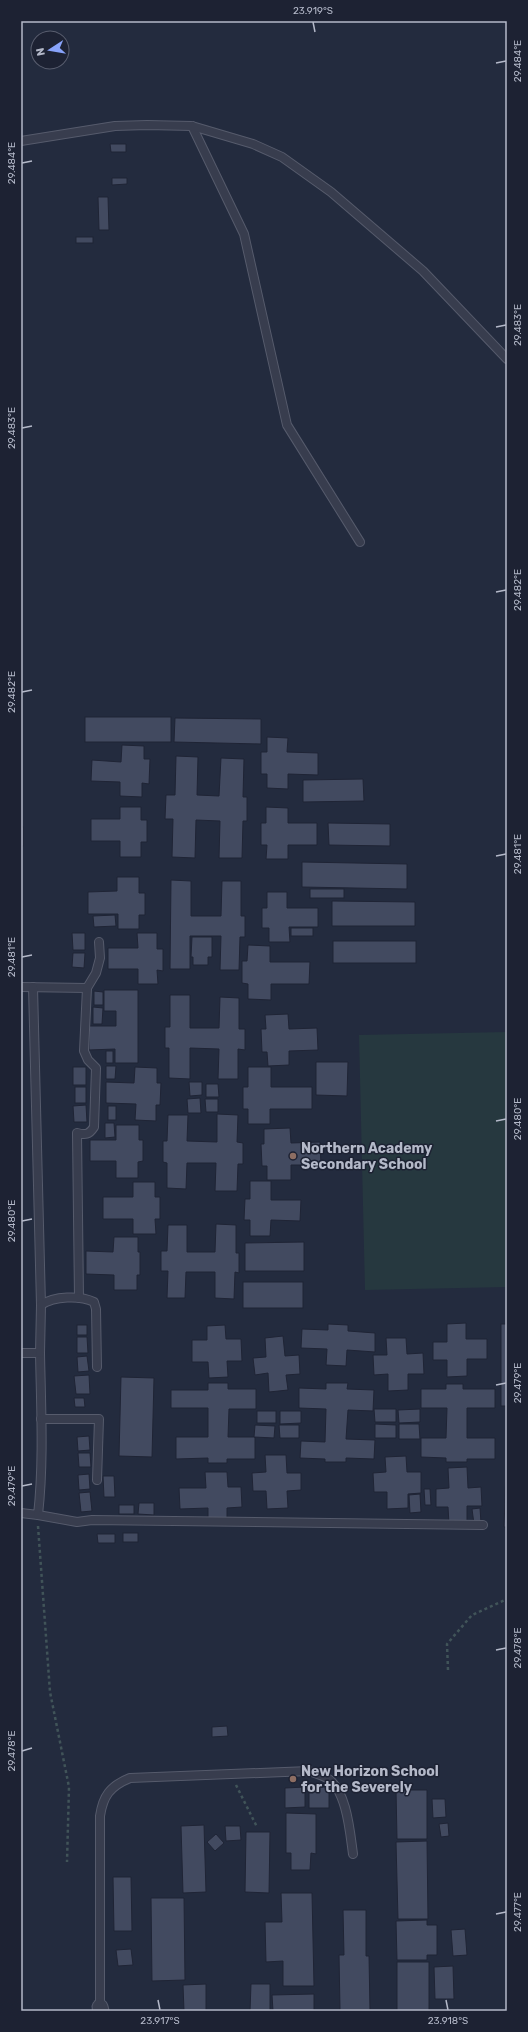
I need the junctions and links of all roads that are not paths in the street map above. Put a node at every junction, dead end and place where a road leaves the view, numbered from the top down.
1 (192, 126) junction
2 (21, 141) edge
3 (507, 359) edge
4 (360, 542) dead end
5 (99, 942) dead end
6 (21, 987) edge
7 (33, 988) junction
8 (87, 988) junction
9 (79, 1298) junction
10 (41, 1305) junction
11 (21, 1353) edge
12 (40, 1353) junction
13 (97, 1367) dead end
14 (41, 1419) junction
15 (97, 1480) dead end
16 (21, 1513) edge
17 (38, 1516) junction
18 (483, 1525) dead end
19 (353, 1854) dead end
20 (100, 2010) edge

1 - 2 lane
1 - 3 lane
1 - 4 lane
5 - 8 lane
6 - 7 lane
7 - 8 lane
7 - 10 lane
8 - 9 lane
9 - 10 lane
9 - 13 lane
10 - 12 lane
11 - 12 lane
12 - 14 lane
14 - 15 lane
14 - 17 lane
16 - 17 lane
17 - 18 lane
19 - 20 lane

